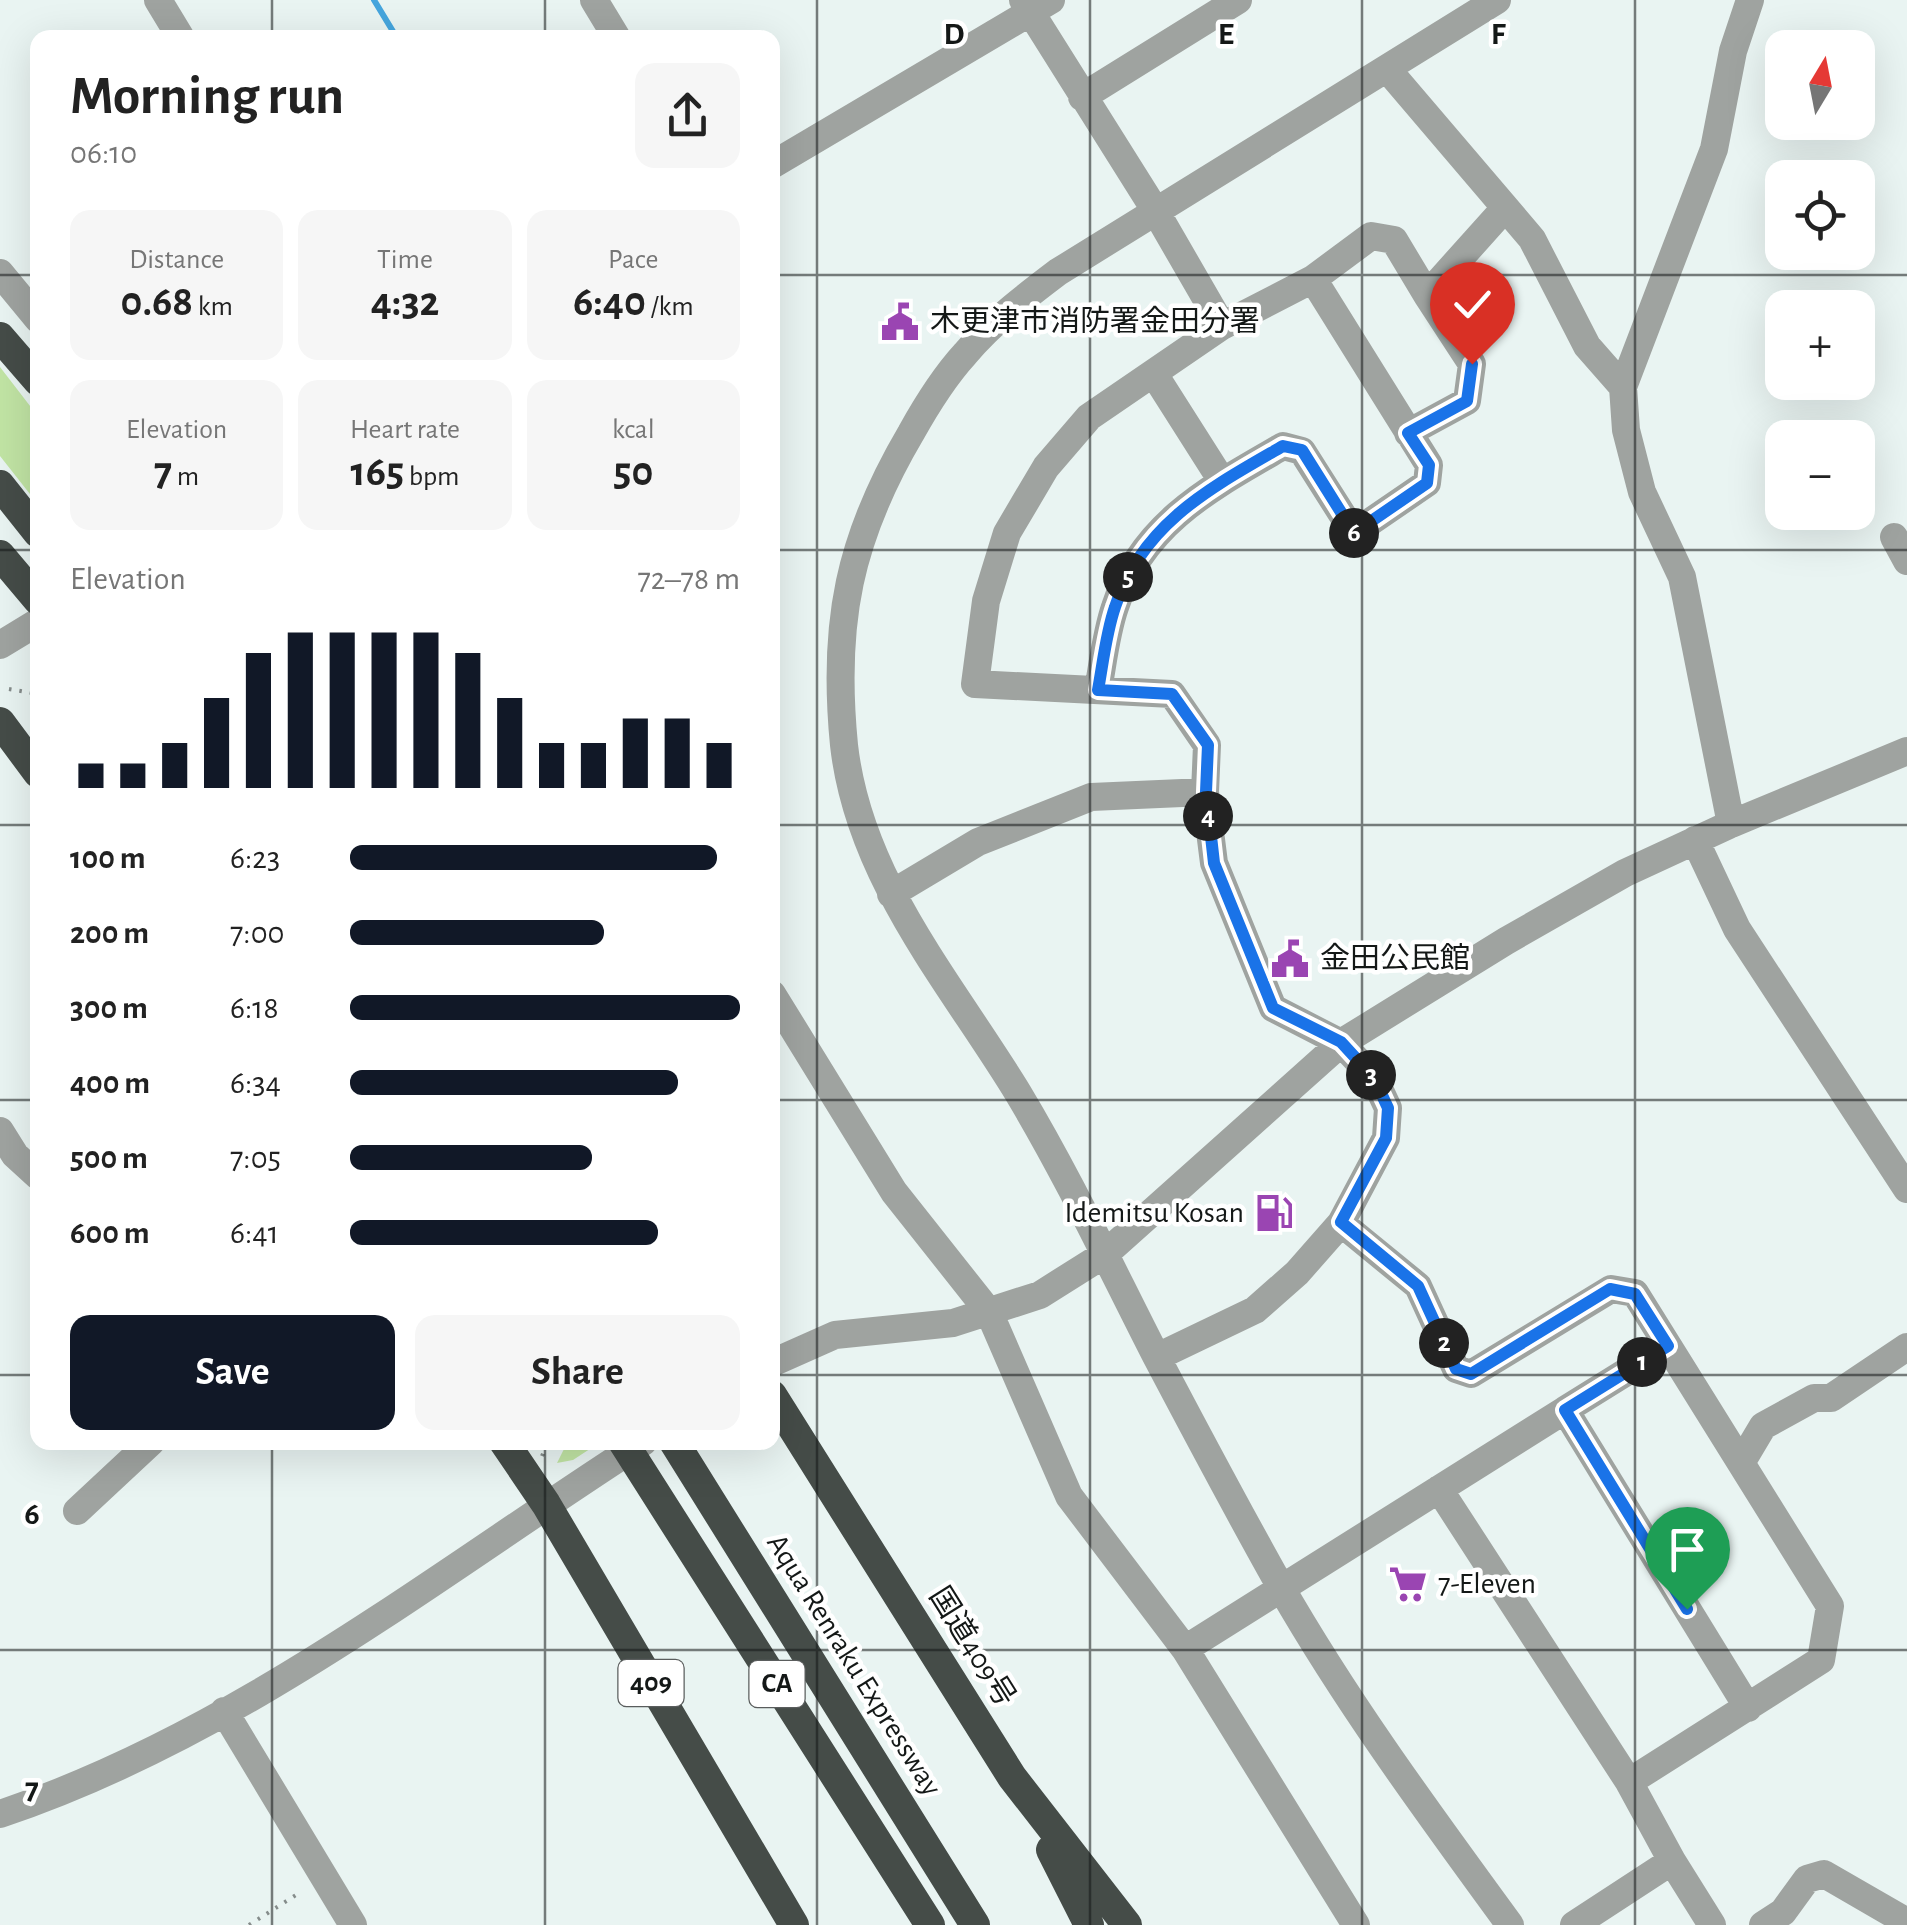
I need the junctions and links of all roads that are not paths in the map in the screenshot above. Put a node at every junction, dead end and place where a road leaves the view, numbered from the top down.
1 (158, 0) edge
2 (594, 0) edge
3 (1238, 0) edge
4 (1497, 0) edge
5 (1750, 0) edge
6 (1035, 4) edge
7 (176, 30) edge
8 (612, 30) edge
9 (1388, 70) junction
10 (1082, 97) junction
11 (780, 160) edge
12 (1505, 208) junction
13 (1155, 210) junction
14 (0, 273) edge
15 (1313, 278) junction
16 (1427, 295) junction
17 (30, 309) edge
18 (1222, 326) junction
19 (0, 337) edge
20 (30, 372) edge
21 (1154, 374) junction
22 (1623, 388) junction
23 (1408, 433) junction
24 (1222, 481) junction
25 (0, 485) edge
26 (30, 522) edge
27 (0, 556) edge
28 (30, 591) edge
29 (30, 627) edge
30 (0, 645) edge
31 (1098, 690) junction
32 (0, 722) edge
33 (1907, 752) edge
34 (30, 762) edge
35 (1206, 792) junction
36 (1731, 824) junction
37 (1694, 840) junction
38 (891, 894) junction
39 (780, 1007) edge
40 (1341, 1042) junction
41 (0, 1130) edge
42 (30, 1169) edge
43 (1907, 1189) edge
44 (1341, 1222) junction
45 (1105, 1254) junction
46 (989, 1312) junction
47 (1668, 1346) junction
48 (1907, 1347) edge
49 (1157, 1357) junction
50 (780, 1359) edge
51 (780, 1408) edge
52 (1565, 1410) junction
53 (142, 1450) edge
54 (509, 1450) edge
55 (629, 1450) edge
56 (631, 1450) edge
57 (679, 1450) edge
58 (1741, 1463) junction
59 (1439, 1489) junction
60 (546, 1504) junction
61 (76, 1512) dead end
62 (1281, 1586) junction
63 (1185, 1650) junction
64 (1748, 1708) junction
65 (224, 1711) junction
66 (1012, 1777) junction
67 (1630, 1782) junction
68 (0, 1814) edge
69 (1672, 1861) junction
70 (1907, 1922) edge
71 (352, 1925) edge
72 (794, 1925) edge
73 (930, 1925) edge
74 (975, 1925) edge
75 (1089, 1925) edge
76 (1127, 1925) edge
77 (1356, 1925) edge
78 (1510, 1925) edge
79 (1574, 1925) edge
80 (1712, 1925) edge
81 (1763, 1925) edge

1 - 7 street
2 - 8 street
3 - 10 street
4 - 9 street
5 - 22 street
6 - 10 street
6 - 11 street
9 - 12 street
9 - 13 street
10 - 13 street
12 - 16 street
12 - 22 street
13 - 18 street
13 - 38 street
14 - 17 street
15 - 16 street
15 - 18 street
15 - 23 street
16 - 23 street
18 - 21 street
19 - 20 highway
21 - 24 street
21 - 31 street
22 - 36 street
23 - 24 street
24 - 31 street
25 - 26 highway
27 - 28 highway
29 - 30 street
31 - 35 street
32 - 34 highway
33 - 36 street
35 - 38 street
35 - 40 street
36 - 37 street
37 - 40 street
37 - 43 street
38 - 45 street
39 - 46 street
40 - 44 street
40 - 45 street
41 - 42 street
44 - 47 street
44 - 49 street
45 - 46 street
45 - 49 street
46 - 50 street
46 - 63 street
47 - 52 street
47 - 58 street
48 - 58 street
49 - 62 street
51 - 66 highway, 国道409号
52 - 59 street
52 - 64 street
53 - 61 street
54 - 60 highway, 409
55 - 73 highway, CA, bridge
56 - 60 street
57 - 74 highway, Aqua Renraku Expressway / CA
58 - 64 street
59 - 62 street
59 - 67 street
60 - 65 street
60 - 72 highway, 409
62 - 63 street
62 - 78 street
63 - 77 street
64 - 67 street
65 - 68 street
65 - 71 street
66 - 75 highway
66 - 76 highway, 国道409号
67 - 69 street
69 - 79 street
69 - 80 street
70 - 81 street

